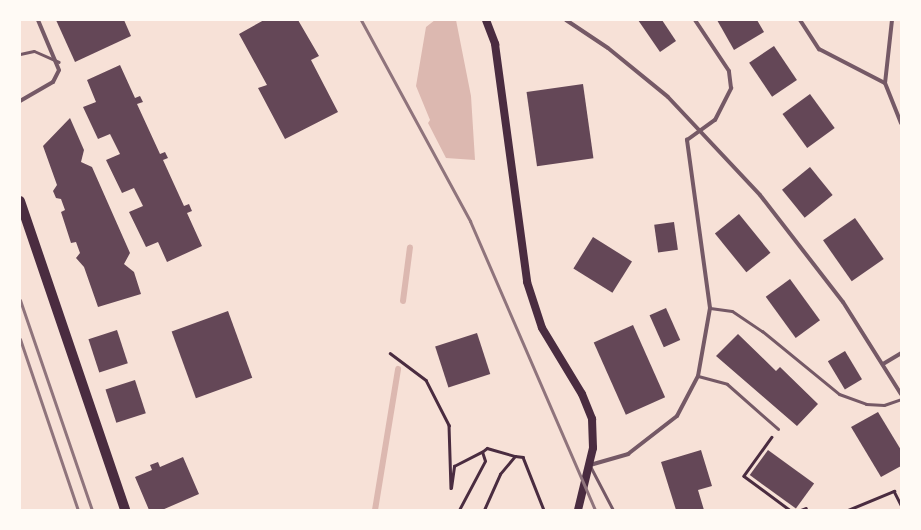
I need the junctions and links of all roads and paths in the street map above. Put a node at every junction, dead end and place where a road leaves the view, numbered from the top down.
1 (38, 20) edge
2 (486, 20) edge
3 (566, 20) edge
4 (695, 20) edge
5 (800, 20) edge
6 (892, 20) edge
7 (20, 54) edge
8 (59, 62) junction
9 (885, 83) junction
10 (20, 101) edge
11 (901, 123) edge
12 (700, 129) junction
13 (20, 201) edge
14 (710, 308) junction
15 (390, 353) dead end
16 (901, 353) edge
17 (884, 364) junction
18 (698, 376) junction
19 (901, 394) edge
20 (901, 399) edge
21 (778, 429) joint
22 (482, 452) junction
23 (515, 456) junction
24 (590, 465) junction
25 (901, 505) edge
26 (806, 508) dead end
27 (125, 510) edge
28 (459, 510) edge
29 (484, 510) edge
30 (544, 510) edge
31 (578, 510) edge
32 (613, 510) edge
33 (790, 510) edge
34 (802, 510) edge
35 (848, 510) edge

1 - 8 street
2 - 24 main road
3 - 12 street
4 - 12 street
5 - 9 street
6 - 9 street
7 - 8 lane
8 - 10 street
9 - 11 street
12 - 14 street
12 - 17 street
13 - 27 main road
14 - 18 street
14 - 20 lane
15 - 22 path
16 - 17 street
17 - 19 street
18 - 21 lane
18 - 24 street
21 - 33 path
22 - 23 path
22 - 28 path
23 - 29 path
23 - 30 path
24 - 31 main road
24 - 32 lane
25 - 35 path
26 - 34 path

